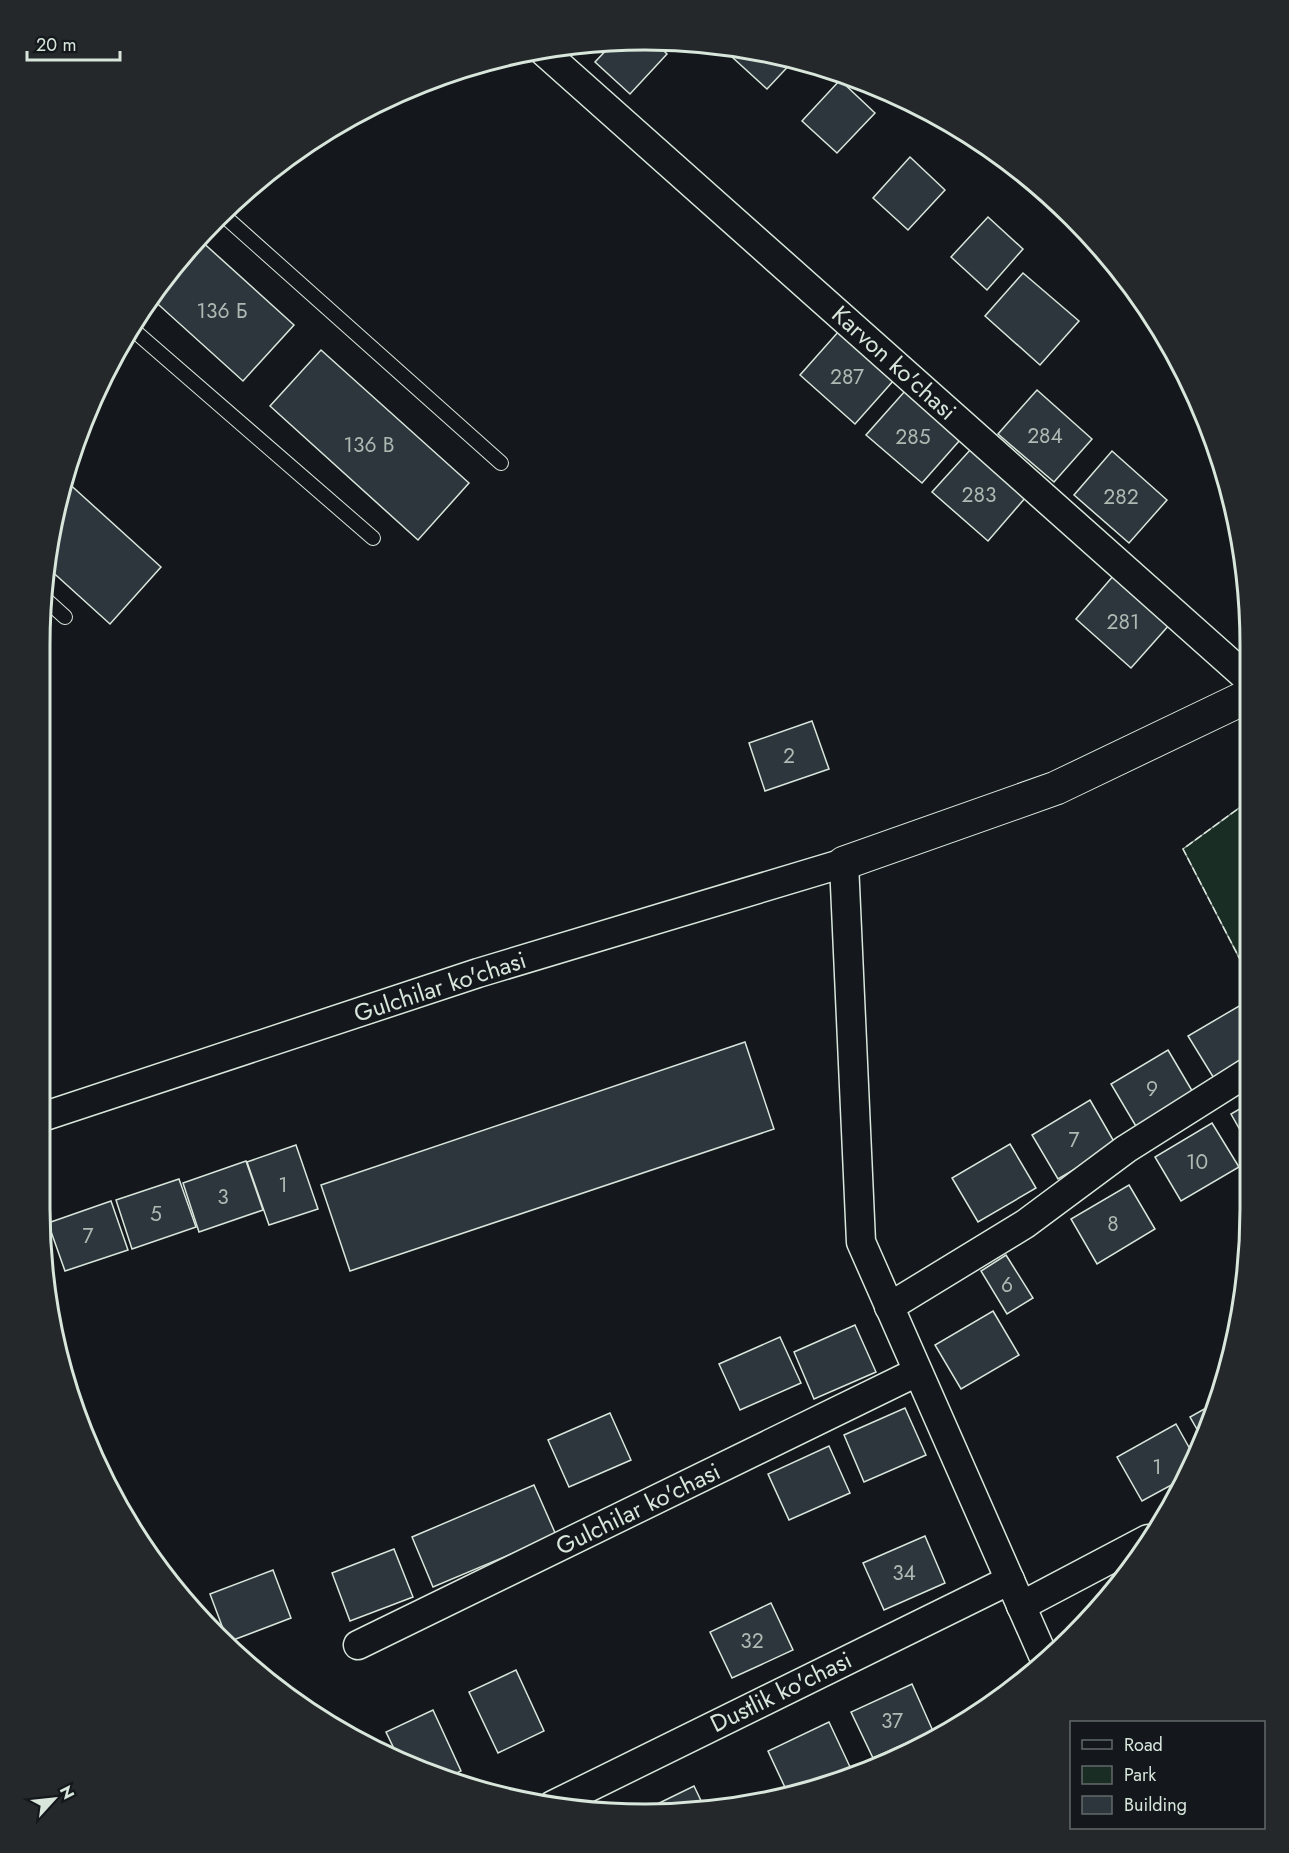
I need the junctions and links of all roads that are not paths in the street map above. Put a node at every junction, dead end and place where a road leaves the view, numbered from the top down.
1 (550, 58) edge
2 (228, 220) edge
3 (138, 334) edge
4 (501, 463) dead end
5 (373, 538) dead end
6 (51, 604) edge
7 (65, 617) dead end
8 (1240, 672) edge
9 (1240, 700) edge
10 (844, 863) junction
11 (1240, 1077) edge
12 (50, 1114) edge
13 (889, 1307) junction
14 (917, 1372) junction
15 (1136, 1544) edge
16 (1015, 1593) junction
17 (358, 1645) dead end
18 (1041, 1652) edge
19 (568, 1798) edge

1 - 8 street, Karvon ko'chasi
2 - 4 lane
3 - 5 lane
6 - 7 lane
9 - 10 street
10 - 12 street, Gulchilar ko'chasi
10 - 13 street
11 - 13 street
13 - 14 street
14 - 16 street
14 - 17 street, Gulchilar ko'chasi
15 - 16 street
16 - 18 street
16 - 19 street, Dustlik ko'chasi

